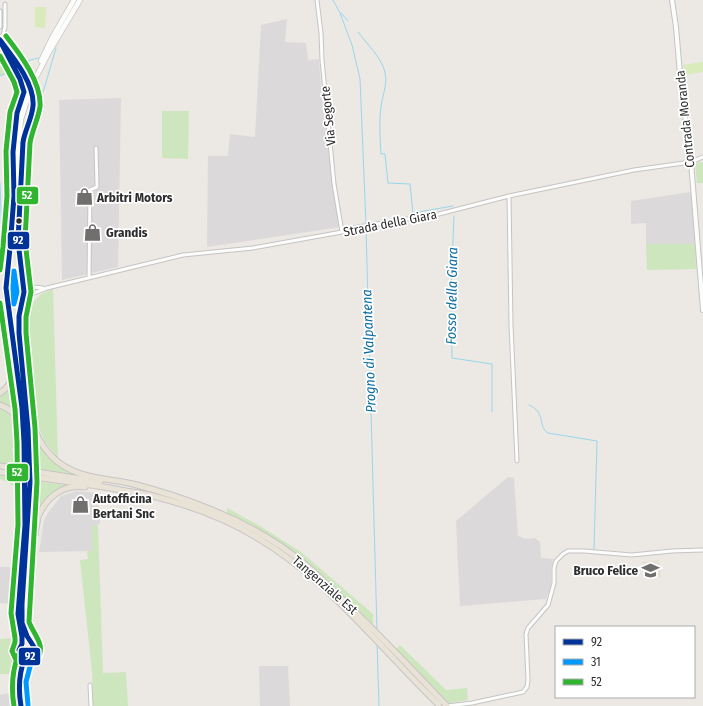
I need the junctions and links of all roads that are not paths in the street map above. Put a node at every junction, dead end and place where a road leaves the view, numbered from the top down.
1 (74, 0) edge
2 (80, 0) edge
3 (317, 0) edge
4 (672, 0) edge
5 (6, 4) dead end
6 (0, 11) edge
7 (0, 27) edge
8 (0, 40) edge
9 (25, 78) tunnel mouth
10 (33, 96) tunnel mouth
11 (18, 120) junction
12 (96, 148) dead end
13 (703, 157) edge
14 (690, 162) junction
15 (509, 196) junction
16 (19, 217) junction
17 (342, 232) junction
18 (0, 267) edge
19 (7, 268) junction
20 (89, 278) junction
21 (23, 279) junction
22 (6, 284) junction
23 (47, 288) junction
24 (6, 296) junction
25 (22, 302) junction
26 (703, 310) edge
27 (13, 346) junction
28 (22, 372) junction
29 (0, 393) edge
30 (0, 405) edge
31 (24, 442) junction
32 (517, 461) dead end
33 (27, 462) junction
34 (0, 466) edge
35 (0, 472) edge
36 (156, 491) junction
37 (148, 495) junction
38 (703, 550) edge
39 (16, 569) dead end
40 (21, 578) junction
41 (21, 614) junction
42 (31, 643) junction
43 (22, 644) junction
44 (25, 657) junction
45 (90, 685) dead end
46 (442, 705) edge
47 (21, 706) edge
48 (91, 706) edge

1 - 11 main road
2 - 16 main road
3 - 17 street, Via Segorte
4 - 14 street, Contrada Moranda
5 - 8 street
6 - 7 street
8 - 9 street
8 - 11 street
10 - 16 street
11 - 19 main road
12 - 20 street
13 - 14 street, Strada della Giara
14 - 15 street, Strada della Giara
14 - 26 street, Contrada Moranda
15 - 17 street, Strada della Giara
15 - 32 street
16 - 21 main road
17 - 20 street, Strada della Giara
18 - 19 street
19 - 21 street, Strada della Giara
19 - 22 main road
20 - 23 street, Strada della Giara
21 - 22 main road
21 - 23 street, Strada della Giara
21 - 25 main road
22 - 24 main road
23 - 25 street, Strada della Giara
24 - 25 main road
24 - 27 main road
25 - 28 main road
27 - 29 highway
27 - 31 main road
28 - 33 main road
28 - 36 highway
30 - 31 highway
31 - 33 main road
33 - 40 main road, bridge
33 - 41 main road, bridge
34 - 36 highway
35 - 37 highway
36 - 46 highway, Tangenziale Est
37 - 41 highway
37 - 46 highway, Tangenziale Est
38 - 46 street
39 - 40 street
40 - 43 main road
41 - 42 main road
42 - 43 main road
42 - 44 main road
43 - 44 main road
44 - 47 main road
45 - 48 street

